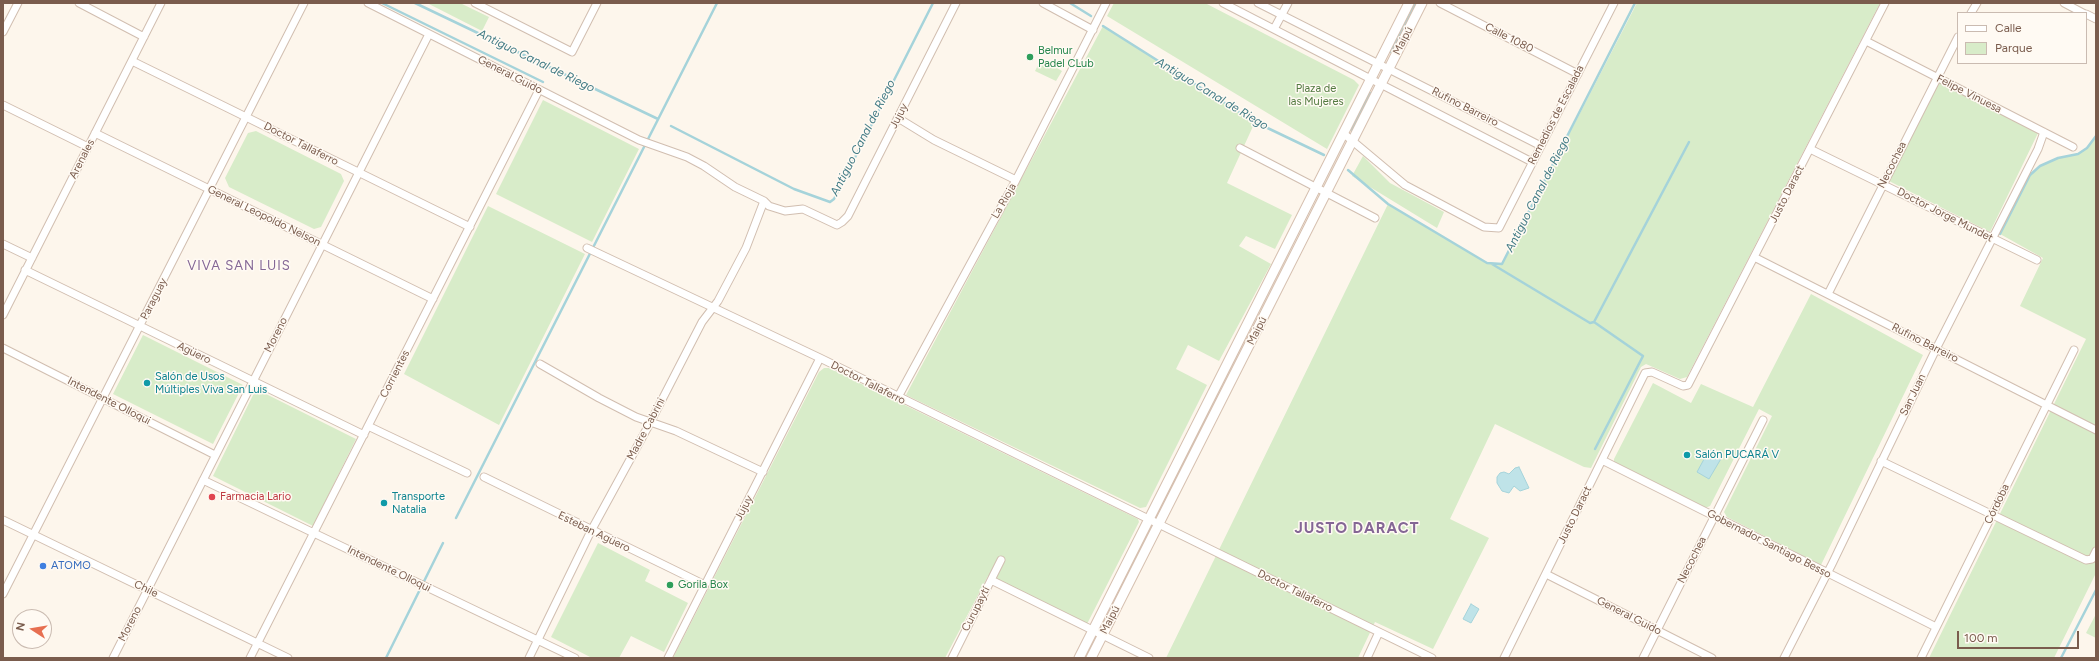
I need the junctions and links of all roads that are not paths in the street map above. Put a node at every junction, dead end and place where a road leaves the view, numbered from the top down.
1 (18, 3) edge
2 (79, 3) edge
3 (161, 3) edge
4 (304, 3) edge
5 (368, 3) edge
6 (475, 3) edge
7 (597, 3) edge
8 (956, 3) edge
9 (1043, 3) edge
10 (1106, 3) edge
11 (1223, 3) edge
12 (1258, 3) edge
13 (1288, 3) edge
14 (1410, 3) edge
15 (1422, 3) edge
16 (1440, 3) edge
17 (1614, 3) edge
18 (1885, 3) edge
19 (1976, 3) edge
20 (2064, 3) edge
21 (1972, 12) edge
22 (2081, 12) edge
23 (1282, 15) junction
24 (1274, 29) junction
25 (1093, 30) junction
26 (3, 32) edge
27 (429, 34) junction
28 (144, 37) junction
29 (1957, 40) edge
30 (1866, 41) junction
31 (132, 61) junction
32 (1378, 64) junction
33 (1389, 69) junction
34 (1578, 74) junction
35 (1937, 77) junction
36 (1370, 78) junction
37 (1382, 84) junction
38 (539, 90) junction
39 (3, 105) edge
40 (246, 117) junction
41 (898, 118) junction
42 (2044, 132) junction
43 (95, 133) junction
44 (1343, 133) junction
45 (1353, 140) junction
46 (1541, 146) junction
47 (88, 147) junction
48 (2073, 147) dead end
49 (1240, 148) dead end
50 (1810, 149) junction
51 (1532, 162) junction
52 (358, 173) junction
53 (1016, 180) junction
54 (1884, 183) junction
55 (1316, 186) junction
56 (210, 189) junction
57 (1327, 192) junction
58 (764, 201) junction
59 (1375, 218) dead end
60 (837, 225) joint
61 (470, 227) junction
62 (1992, 239) junction
63 (3, 244) edge
64 (322, 244) junction
65 (587, 248) dead end
66 (1754, 257) junction
67 (32, 258) junction
68 (2037, 260) dead end
69 (25, 270) junction
70 (1828, 294) junction
71 (1261, 295) junction
72 (433, 299) junction
73 (1272, 301) junction
74 (713, 309) junction
75 (3, 315) edge
76 (140, 326) junction
77 (3, 348) edge
78 (1936, 349) junction
79 (2074, 350) dead end
80 (820, 358) junction
81 (540, 364) dead end
82 (252, 381) junction
83 (898, 397) junction
84 (102, 398) junction
85 (2046, 405) junction
86 (1205, 406) junction
87 (1216, 412) junction
88 (1764, 420) dead end
89 (650, 422) junction
90 (368, 426) junction
91 (2096, 430) edge
92 (364, 435) junction
93 (215, 455) junction
94 (1602, 460) junction
95 (1881, 461) junction
96 (763, 472) junction
97 (467, 473) dead end
98 (484, 477) dead end
99 (203, 480) junction
100 (1992, 514) junction
101 (1714, 516) junction
102 (1149, 518) junction
103 (3, 520) edge
104 (1159, 523) junction
105 (591, 531) junction
106 (314, 532) junction
107 (32, 534) junction
108 (2096, 551) edge
109 (1001, 560) dead end
110 (1828, 573) junction
111 (1546, 574) junction
112 (991, 580) junction
113 (705, 586) junction
114 (147, 590) junction
115 (3, 594) edge
116 (1936, 628) junction
117 (1093, 631) junction
118 (1656, 631) junction
119 (1379, 632) junction
120 (1103, 634) junction
121 (538, 640) junction
122 (257, 643) junction
123 (112, 658) edge
124 (250, 658) edge
125 (288, 658) edge
126 (529, 658) edge
127 (575, 658) edge
128 (668, 658) edge
129 (952, 658) edge
130 (1079, 658) edge
131 (1091, 658) edge
132 (1149, 658) edge
133 (1366, 658) edge
134 (1432, 658) edge
135 (1504, 658) edge
136 (1643, 658) edge
137 (1712, 658) edge
138 (1784, 658) edge
139 (1921, 658) edge

1 - 26 street
2 - 28 street
3 - 28 street, Arenales
4 - 40 street, Paraguay
5 - 27 street, General Guido
6 - 7 street
8 - 41 street, Jujuy
9 - 25 street
10 - 25 street, La Rioja
11 - 24 street
12 - 23 street
13 - 23 street
14 - 32 street, Maipú
15 - 33 street, Maipú
16 - 34 street, Calle 1080
17 - 34 street, Remedios de Escalada
18 - 30 street, Justo Daract
19 - 21 street
20 - 22 street
23 - 24 street
23 - 32 street
24 - 36 street
25 - 53 street, La Rioja
27 - 38 street, General Guido
27 - 52 street, Moreno
28 - 31 street, Arenales
29 - 35 street, Necochea
30 - 35 street, Felipe Vinuesa
30 - 50 street, Justo Daract
31 - 40 street, Doctor Tallaferro
31 - 43 street, Arenales
32 - 33 street, Rufino Barreiro
32 - 36 street, Maipú
33 - 37 street, Maipú
33 - 46 street, Rufino Barreiro
34 - 46 street, Remedios de Escalada
35 - 42 street, Felipe Vinuesa
35 - 54 street, Necochea
36 - 37 street, Rufino Barreiro
36 - 44 street, Maipú
37 - 45 street, Maipú
37 - 51 street, Rufino Barreiro
38 - 58 street, General Guido
38 - 61 street, Corrientes
39 - 47 street
40 - 52 street, Doctor Tallaferro
40 - 56 street, Paraguay
41 - 53 street
41 - 60 street, Jujuy
42 - 48 street, Felipe Vinuesa
42 - 62 street, San Juan
43 - 47 street, Arenales
43 - 56 street, General Leopoldo Nelson
44 - 45 street
44 - 55 street, Maipú
45 - 51 street, Remedios de Escalada
45 - 57 street, Maipú
46 - 51 street, Remedios de Escalada
47 - 67 street, Arenales
49 - 55 street
50 - 54 street, Doctor Jorge Mundet
50 - 66 street, Justo Daract
52 - 61 street, Doctor Tallaferro
52 - 64 street, Moreno
53 - 83 street, La Rioja
54 - 62 street, Doctor Jorge Mundet
54 - 70 street, Necochea
55 - 57 street
55 - 71 street, Maipú
56 - 64 street, General Leopoldo Nelson
56 - 76 street, Paraguay
57 - 59 street
57 - 73 street, Maipú
58 - 60 street, General Guido
58 - 74 street, Madre Cabrini
61 - 72 street, Corrientes
62 - 68 street, Doctor Jorge Mundet
62 - 78 street, San Juan
63 - 67 street
64 - 72 street, General Leopoldo Nelson
64 - 82 street, Moreno
65 - 74 street, Doctor Tallaferro
66 - 70 street, Rufino Barreiro
66 - 94 street, Justo Daract
67 - 69 street, Arenales
69 - 75 street, Arenales
69 - 76 street, Agüero
70 - 78 street, Rufino Barreiro
71 - 73 street
71 - 86 street, Maipú
72 - 90 street, Corrientes
73 - 87 street, Maipú
74 - 80 street, Doctor Tallaferro
74 - 89 street, Madre Cabrini
76 - 82 street, Agüero
76 - 84 street, Paraguay
77 - 84 street, Intendente Olloqui
78 - 85 street, Rufino Barreiro
78 - 95 street, San Juan
79 - 85 street, Córdoba
80 - 83 street, Doctor Tallaferro
80 - 96 street, Jujuy
81 - 89 street
82 - 92 street, Agüero
82 - 93 street, Moreno
83 - 102 street, Doctor Tallaferro
84 - 93 street, Intendente Olloqui
84 - 107 street, Paraguay
85 - 91 street, Rufino Barreiro
85 - 100 street, Córdoba
86 - 87 street
86 - 102 street, Maipú
87 - 104 street, Maipú
88 - 101 street, Necochea
89 - 96 street
89 - 105 street, Madre Cabrini
90 - 92 street, Corrientes
90 - 97 street
92 - 106 street, Corrientes
93 - 99 street, Moreno
94 - 101 street, Gobernador Santiago Besso
94 - 111 street, Justo Daract
95 - 100 street
95 - 110 street, San Juan
96 - 113 street, Jujuy
98 - 105 street, Esteban Agüero
99 - 106 street, Intendente Olloqui
99 - 114 street, Moreno
100 - 108 street
100 - 116 street, Córdoba
101 - 110 street, Gobernador Santiago Besso
101 - 118 street, Necochea
102 - 104 street, Doctor Tallaferro
102 - 117 street, Maipú
103 - 107 street, Chile
104 - 119 street, Doctor Tallaferro
104 - 120 street, Maipú
105 - 113 street, Esteban Agüero
105 - 121 street, Madre Cabrini
106 - 121 street, Intendente Olloqui
106 - 122 street, Corrientes
107 - 114 street, Chile
107 - 115 street, Paraguay
109 - 112 street, Curupaytí
110 - 116 street, Gobernador Santiago Besso
110 - 138 street, San Juan
111 - 118 street, General Guido
111 - 135 street, Justo Daract
112 - 117 street
112 - 129 street, Curupaytí
113 - 128 street, Jujuy
114 - 122 street, Chile
114 - 123 street, Moreno
116 - 139 street, Córdoba
117 - 120 street
117 - 130 street, Maipú
118 - 136 street, Necochea
118 - 137 street, General Guido
119 - 133 street
119 - 134 street, Doctor Tallaferro
120 - 131 street, Maipú
120 - 132 street
121 - 126 street, Madre Cabrini
121 - 127 street, Intendente Olloqui
122 - 124 street, Corrientes
122 - 125 street, Chile

